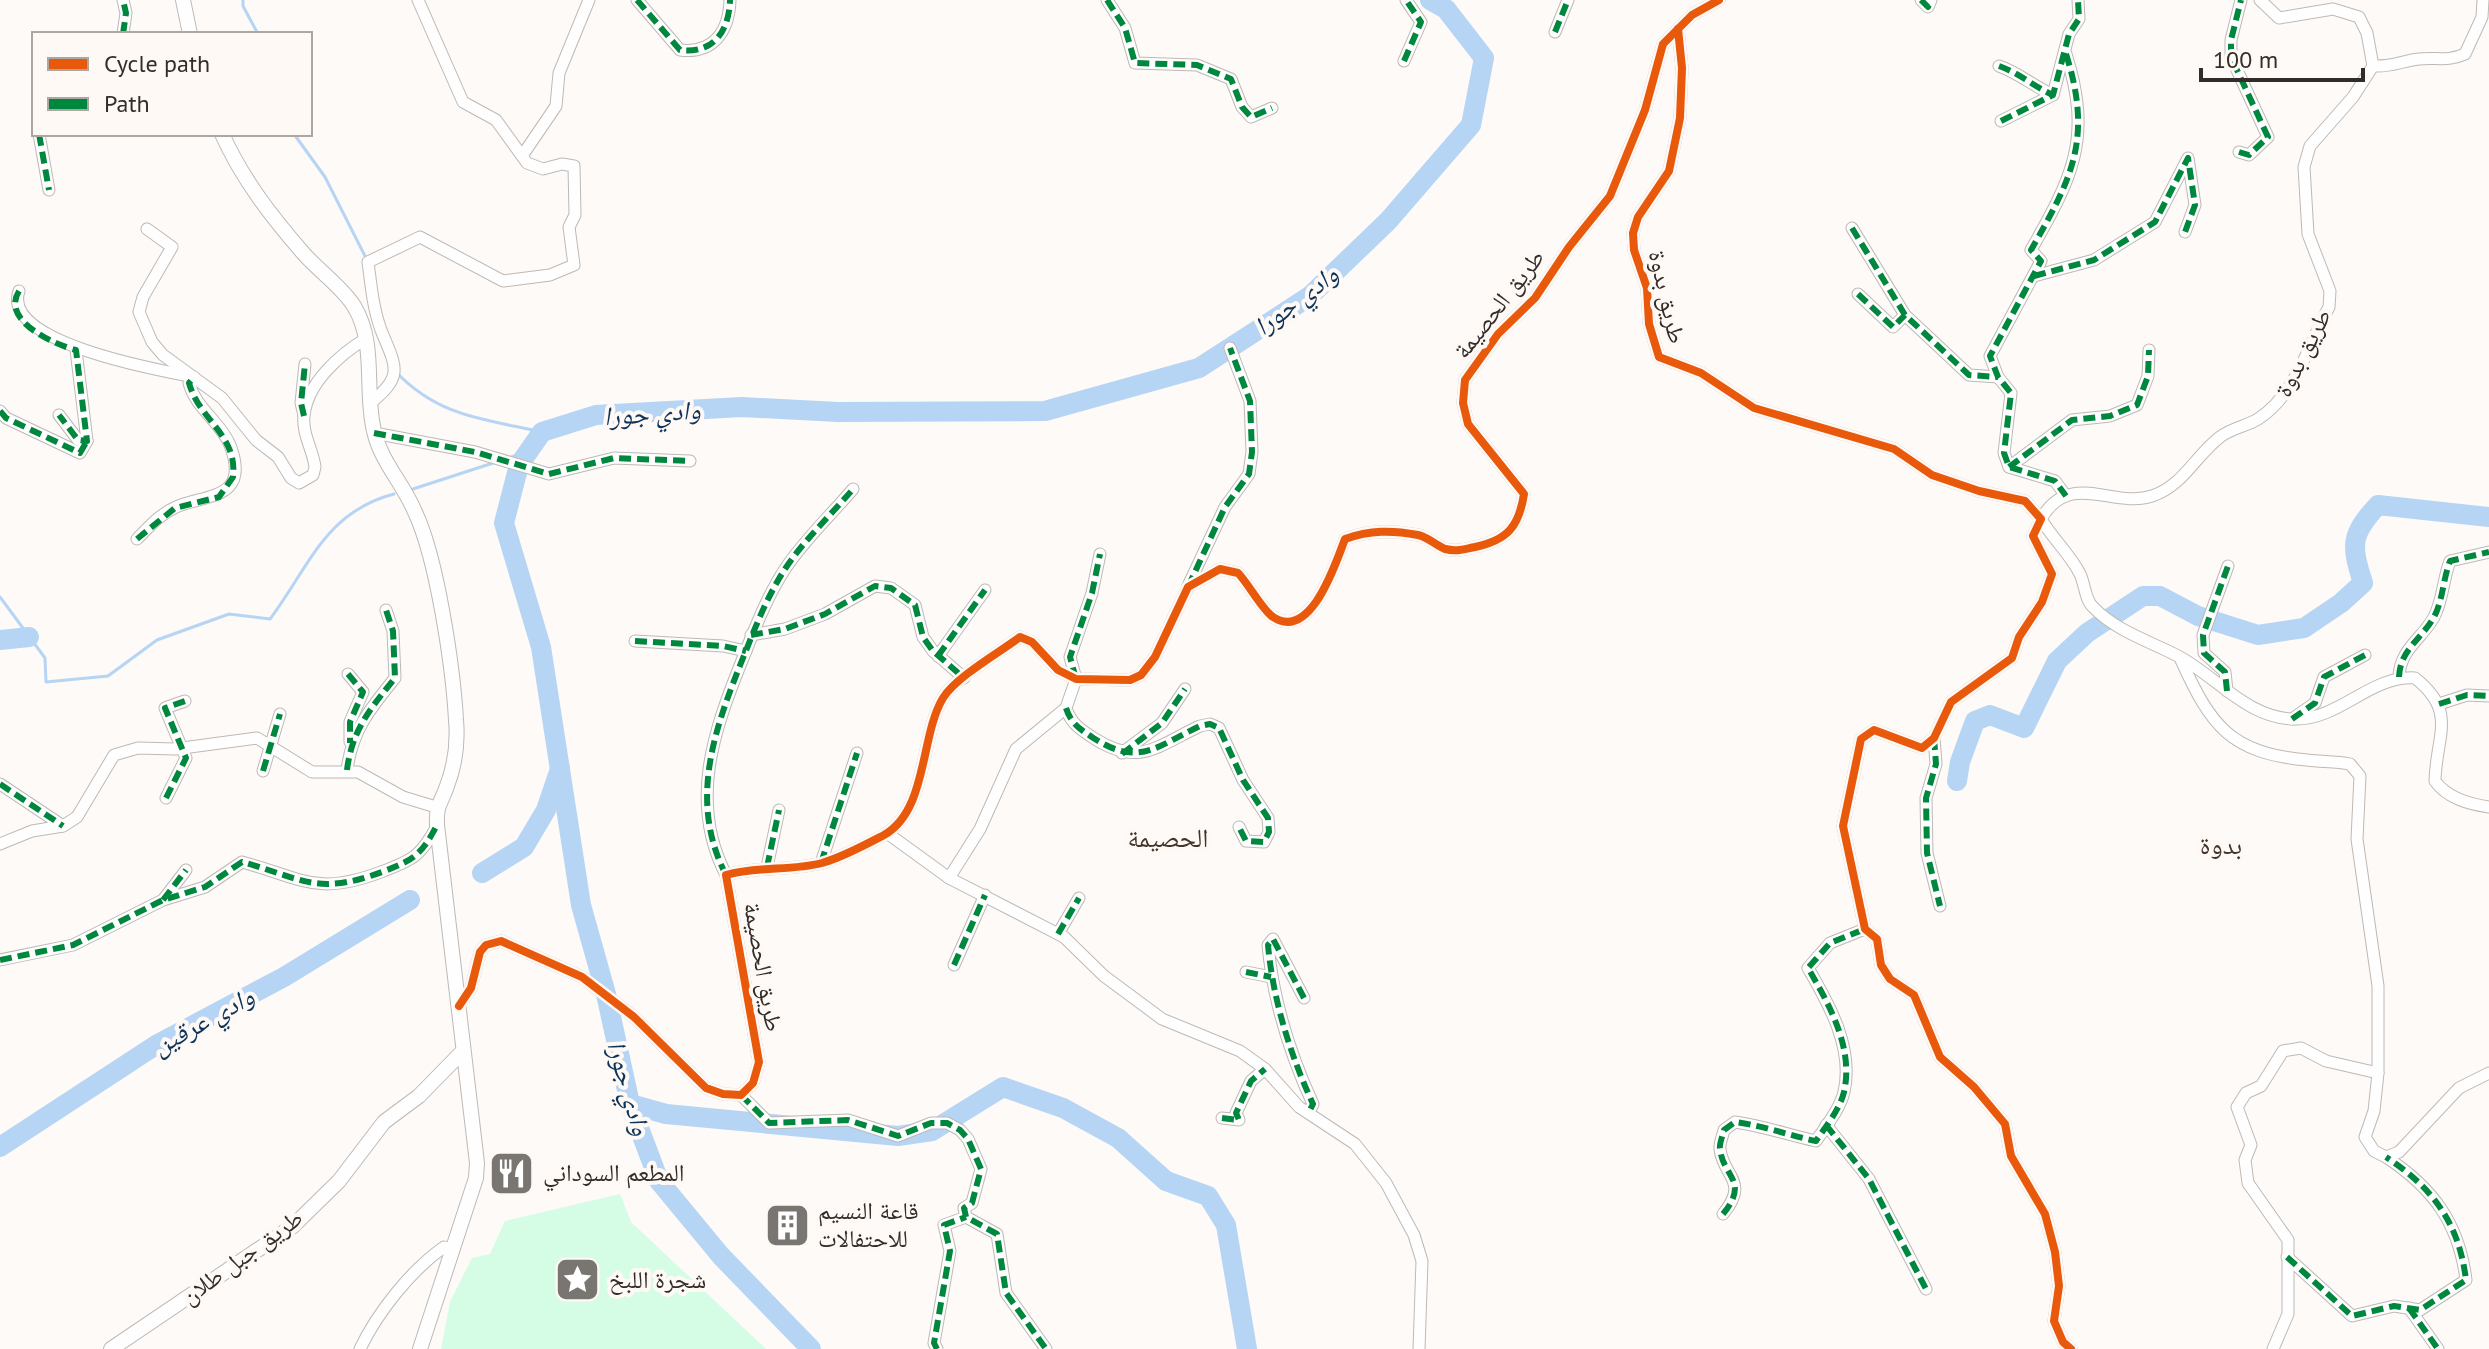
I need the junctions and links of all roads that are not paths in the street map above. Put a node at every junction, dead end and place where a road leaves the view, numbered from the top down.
1 (123, 0) edge
2 (183, 0) edge
3 (418, 0) edge
4 (589, 0) edge
5 (637, 0) edge
6 (730, 0) edge
7 (1107, 0) edge
8 (1406, 0) edge
9 (1568, 0) edge
10 (1719, 0) edge
11 (1921, 0) edge
12 (1931, 0) edge
13 (2078, 0) edge
14 (2241, 0) edge
15 (2260, 0) edge
16 (2483, 0) edge
17 (1678, 29) junction
18 (123, 32) edge
19 (190, 32) edge
20 (1555, 32) dead end
21 (2066, 54) junction
22 (1404, 61) dead end
23 (1999, 66) dead end
24 (2373, 66) junction
25 (2053, 95) junction
26 (1272, 108) dead end
27 (2001, 121) dead end
28 (39, 136) edge
29 (223, 136) edge
30 (2239, 152) dead end
31 (522, 156) junction
32 (49, 190) dead end
33 (1852, 228) dead end
34 (147, 229) dead end
35 (2185, 232) dead end
36 (2034, 276) junction
37 (19, 291) dead end
38 (1858, 294) dead end
39 (1905, 315) junction
40 (367, 338) junction
41 (1230, 348) dead end
42 (76, 350) junction
43 (2149, 350) dead end
44 (305, 364) dead end
45 (194, 377) junction
46 (1998, 377) junction
47 (369, 404) junction
48 (0, 411) edge
49 (59, 415) dead end
50 (304, 416) junction
51 (374, 433) junction
52 (87, 441) junction
53 (690, 461) dead end
54 (2009, 467) junction
55 (853, 489) dead end
56 (2066, 496) junction
57 (2041, 519) junction
58 (137, 539) dead end
59 (2489, 552) edge
60 (1100, 554) dead end
61 (2228, 566) dead end
62 (1188, 587) junction
63 (985, 590) dead end
64 (386, 610) dead end
65 (751, 635) junction
66 (635, 641) dead end
67 (746, 651) junction
68 (2365, 655) dead end
69 (938, 656) junction
70 (2179, 657) junction
71 (348, 674) dead end
72 (2399, 677) junction
73 (964, 678) junction
74 (1076, 679) junction
75 (1185, 689) dead end
76 (2227, 691) junction
77 (2489, 696) edge
78 (185, 701) dead end
79 (2439, 704) junction
80 (1066, 708) junction
81 (280, 714) dead end
82 (2292, 719) junction
83 (1934, 738) junction
84 (350, 743) junction
85 (272, 745) junction
86 (185, 748) junction
87 (857, 753) dead end
88 (1122, 754) junction
89 (347, 770) junction
90 (263, 771) dead end
91 (0, 784) edge
92 (166, 798) dead end
93 (436, 807) junction
94 (2489, 807) edge
95 (779, 810) dead end
96 (437, 825) junction
97 (63, 826) junction
98 (1239, 827) dead end
99 (887, 833) junction
100 (0, 844) edge
101 (821, 863) junction
102 (767, 867) junction
103 (186, 870) dead end
104 (726, 875) junction
105 (949, 878) junction
106 (985, 895) junction
107 (1079, 898) dead end
108 (163, 900) junction
109 (1940, 906) dead end
110 (1865, 929) junction
111 (1058, 934) junction
112 (0, 960) edge
113 (954, 965) dead end
114 (1246, 972) dead end
115 (1271, 977) junction
116 (1304, 998) dead end
117 (459, 1006) junction
118 (463, 1051) junction
119 (1265, 1069) junction
120 (2378, 1073) junction
121 (2489, 1073) edge
122 (741, 1095) junction
123 (1309, 1112) junction
124 (1222, 1118) dead end
125 (1826, 1125) junction
126 (2386, 1157) junction
127 (1723, 1214) dead end
128 (966, 1217) junction
129 (454, 1249) junction
130 (2287, 1257) junction
131 (1926, 1289) dead end
132 (2409, 1308) junction
133 (111, 1349) edge
134 (360, 1349) edge
135 (420, 1349) edge
136 (937, 1349) edge
137 (1046, 1349) edge
138 (1419, 1349) edge
139 (2071, 1349) edge
140 (2273, 1349) edge
141 (2438, 1349) edge

1 - 18 street
2 - 19 main road
3 - 31 street
4 - 31 street
5 - 6 street
7 - 26 street
8 - 22 street
9 - 20 street
10 - 17 street, طريق الحصيمة
11 - 12 street
13 - 21 street
14 - 30 street
15 - 24 street
16 - 24 street
17 - 57 street, طريق بدوة
17 - 62 street, طريق الحصيمة
21 - 25 street
21 - 36 street
23 - 25 street
24 - 56 street, طريق بدوة
25 - 27 street
28 - 32 street
29 - 40 main road
31 - 47 street
33 - 39 street
34 - 45 street
35 - 36 street
36 - 46 street
37 - 42 street
38 - 39 street
39 - 46 street
40 - 47 main road
40 - 50 street
41 - 62 street
42 - 45 street
42 - 52 street
43 - 54 street
44 - 50 street
45 - 50 street
45 - 58 street
46 - 54 street
47 - 51 main road
48 - 52 street
49 - 52 street
51 - 53 street
51 - 93 main road
54 - 56 street
55 - 65 street
56 - 57 street
57 - 70 street, طريق بدوة
57 - 83 street
59 - 72 street
60 - 74 street
61 - 76 street
62 - 74 street
63 - 69 street
64 - 84 street
65 - 67 street
65 - 69 street
66 - 67 street
67 - 104 street
68 - 82 street
69 - 73 street
70 - 76 street, طريق بدوة
70 - 120 street
71 - 84 street
72 - 79 street
72 - 82 street, طريق بدوة
73 - 74 street
73 - 99 street
74 - 80 street
75 - 88 street
76 - 82 street, طريق بدوة
77 - 79 street
78 - 86 street
79 - 94 street
80 - 88 street
80 - 105 street
81 - 85 street
83 - 109 street
83 - 110 street
84 - 89 street
85 - 86 street
85 - 89 street
85 - 90 street
86 - 92 street
86 - 97 street
87 - 101 street
88 - 98 street
89 - 93 street
91 - 97 street
93 - 96 main road
95 - 102 street
96 - 108 street
96 - 117 main road
97 - 100 street
99 - 101 street, طريق الحصيمة
99 - 105 street
101 - 102 street, طريق الحصيمة
102 - 104 street, طريق الحصيمة
103 - 108 street
104 - 122 street, طريق الحصيمة
105 - 106 street
106 - 111 street
106 - 113 street
107 - 111 street
108 - 112 street
110 - 125 street
110 - 139 street
111 - 119 street
114 - 115 street
115 - 116 street
115 - 123 street
117 - 118 main road
117 - 122 street
118 - 129 main road
118 - 133 main road, طريق جبل طلان
119 - 123 street
119 - 124 street
120 - 126 street
120 - 130 street
121 - 126 street
122 - 128 street
123 - 138 street
125 - 127 street
125 - 131 street
126 - 132 street
128 - 136 street
128 - 137 street
129 - 134 street
129 - 135 main road
130 - 132 street
130 - 140 street
132 - 141 street

